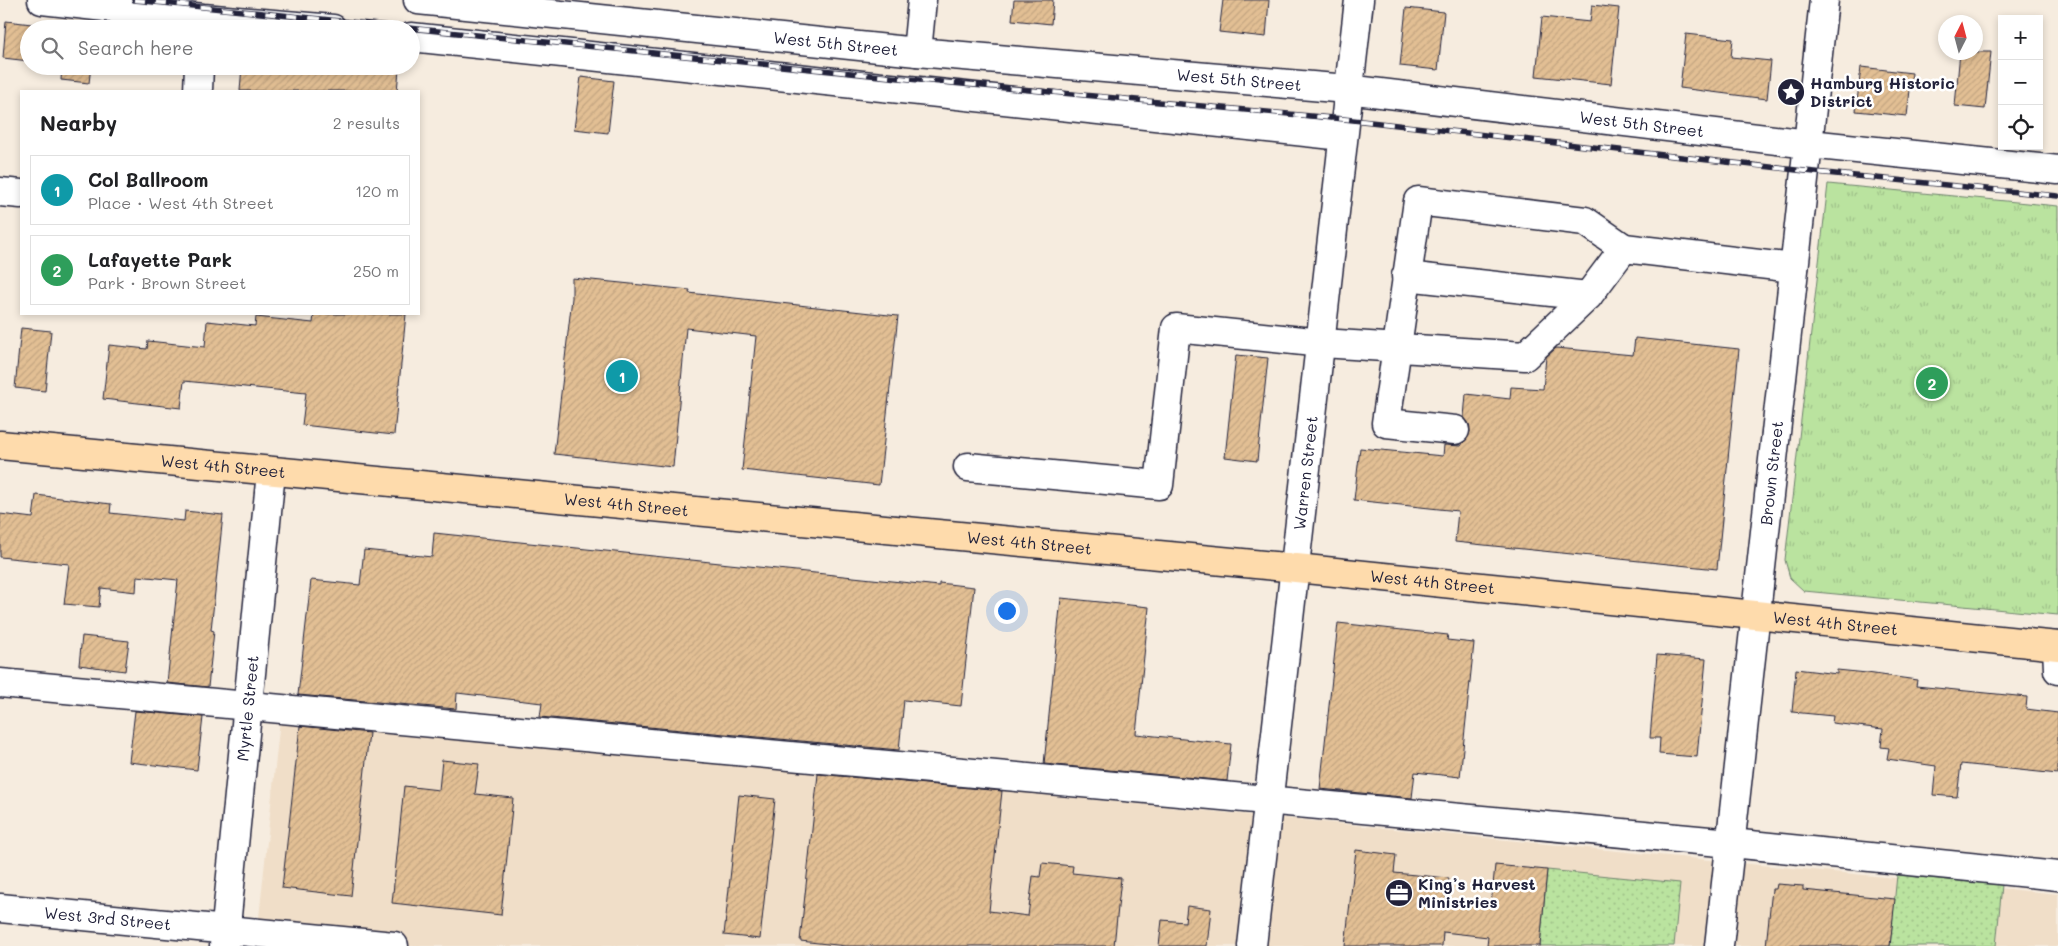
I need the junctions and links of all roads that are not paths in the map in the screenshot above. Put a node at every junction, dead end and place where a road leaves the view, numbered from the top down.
1 (42, 0) edge
2 (418, 0) edge
3 (922, 0) edge
4 (1359, 0) edge
5 (1824, 0) edge
6 (182, 20) edge
7 (420, 38) edge
8 (917, 52) junction
9 (199, 75) edge
10 (1347, 89) junction
11 (198, 90) edge
12 (1343, 136) junction
13 (1808, 144) junction
14 (2058, 170) edge
15 (0, 192) edge
16 (20, 194) edge
17 (1624, 248) junction
18 (1794, 268) junction
19 (1406, 276) junction
20 (1588, 296) junction
21 (1322, 342) junction
22 (1395, 347) junction
23 (1455, 430) dead end
24 (0, 445) edge
25 (968, 468) dead end
26 (271, 472) junction
27 (1296, 568) junction
28 (1756, 617) junction
29 (2058, 654) edge
30 (0, 682) edge
31 (247, 704) junction
32 (1270, 801) junction
33 (1731, 843) junction
34 (2058, 876) edge
35 (0, 908) edge
36 (225, 938) edge
37 (394, 946) edge
38 (1252, 946) edge
39 (1719, 946) edge

1 - 6 street
2 - 8 street, West 5th Street
3 - 8 street
4 - 10 street, Warren Street
5 - 13 street, Brown Street
7 - 12 street
8 - 10 street, West 5th Street
9 - 11 street
10 - 12 street, Warren Street
10 - 13 street, West 5th Street
12 - 21 street, Warren Street
13 - 14 street, West 5th Street
13 - 18 street, Brown Street
15 - 16 street
17 - 18 street
17 - 19 street
17 - 20 street
18 - 28 street, Brown Street
19 - 20 street
19 - 22 street
20 - 22 street
21 - 22 street
21 - 25 street
21 - 27 street, Warren Street
22 - 23 street
24 - 26 main road, West 4th Street
26 - 27 main road, West 4th Street
26 - 31 street, Myrtle Street
27 - 28 main road, West 4th Street
27 - 32 street, Warren Street
28 - 29 main road, West 4th Street
28 - 33 street, Brown Street
30 - 31 street
31 - 32 street
31 - 36 street, Myrtle Street
32 - 33 street
32 - 38 street, Warren Street
33 - 34 street
33 - 39 street, Brown Street
35 - 36 street, West 3rd Street
36 - 37 street, West 3rd Street

